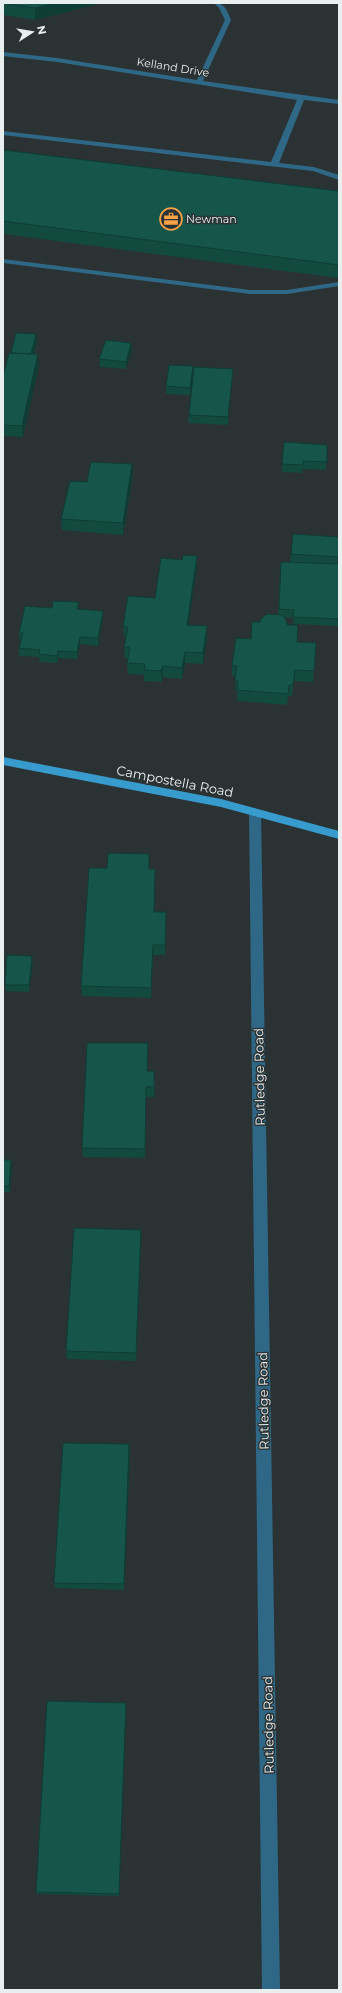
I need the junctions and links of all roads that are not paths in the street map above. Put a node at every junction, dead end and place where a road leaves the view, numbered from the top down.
1 (217, 3) edge
2 (3, 54) edge
3 (199, 82) junction
4 (302, 98) junction
5 (339, 102) edge
6 (3, 133) edge
7 (274, 165) junction
8 (339, 178) edge
9 (3, 262) edge
10 (339, 284) edge
11 (3, 761) edge
12 (255, 812) junction
13 (339, 835) edge
14 (271, 1990) edge

1 - 3 street
2 - 3 street, Kelland Drive
3 - 4 street, Kelland Drive
4 - 5 street, Kelland Drive
4 - 7 street
6 - 7 street
7 - 8 street
9 - 10 street
11 - 12 main road, Campostella Road
12 - 13 main road, Campostella Road
12 - 14 street, Rutledge Road

